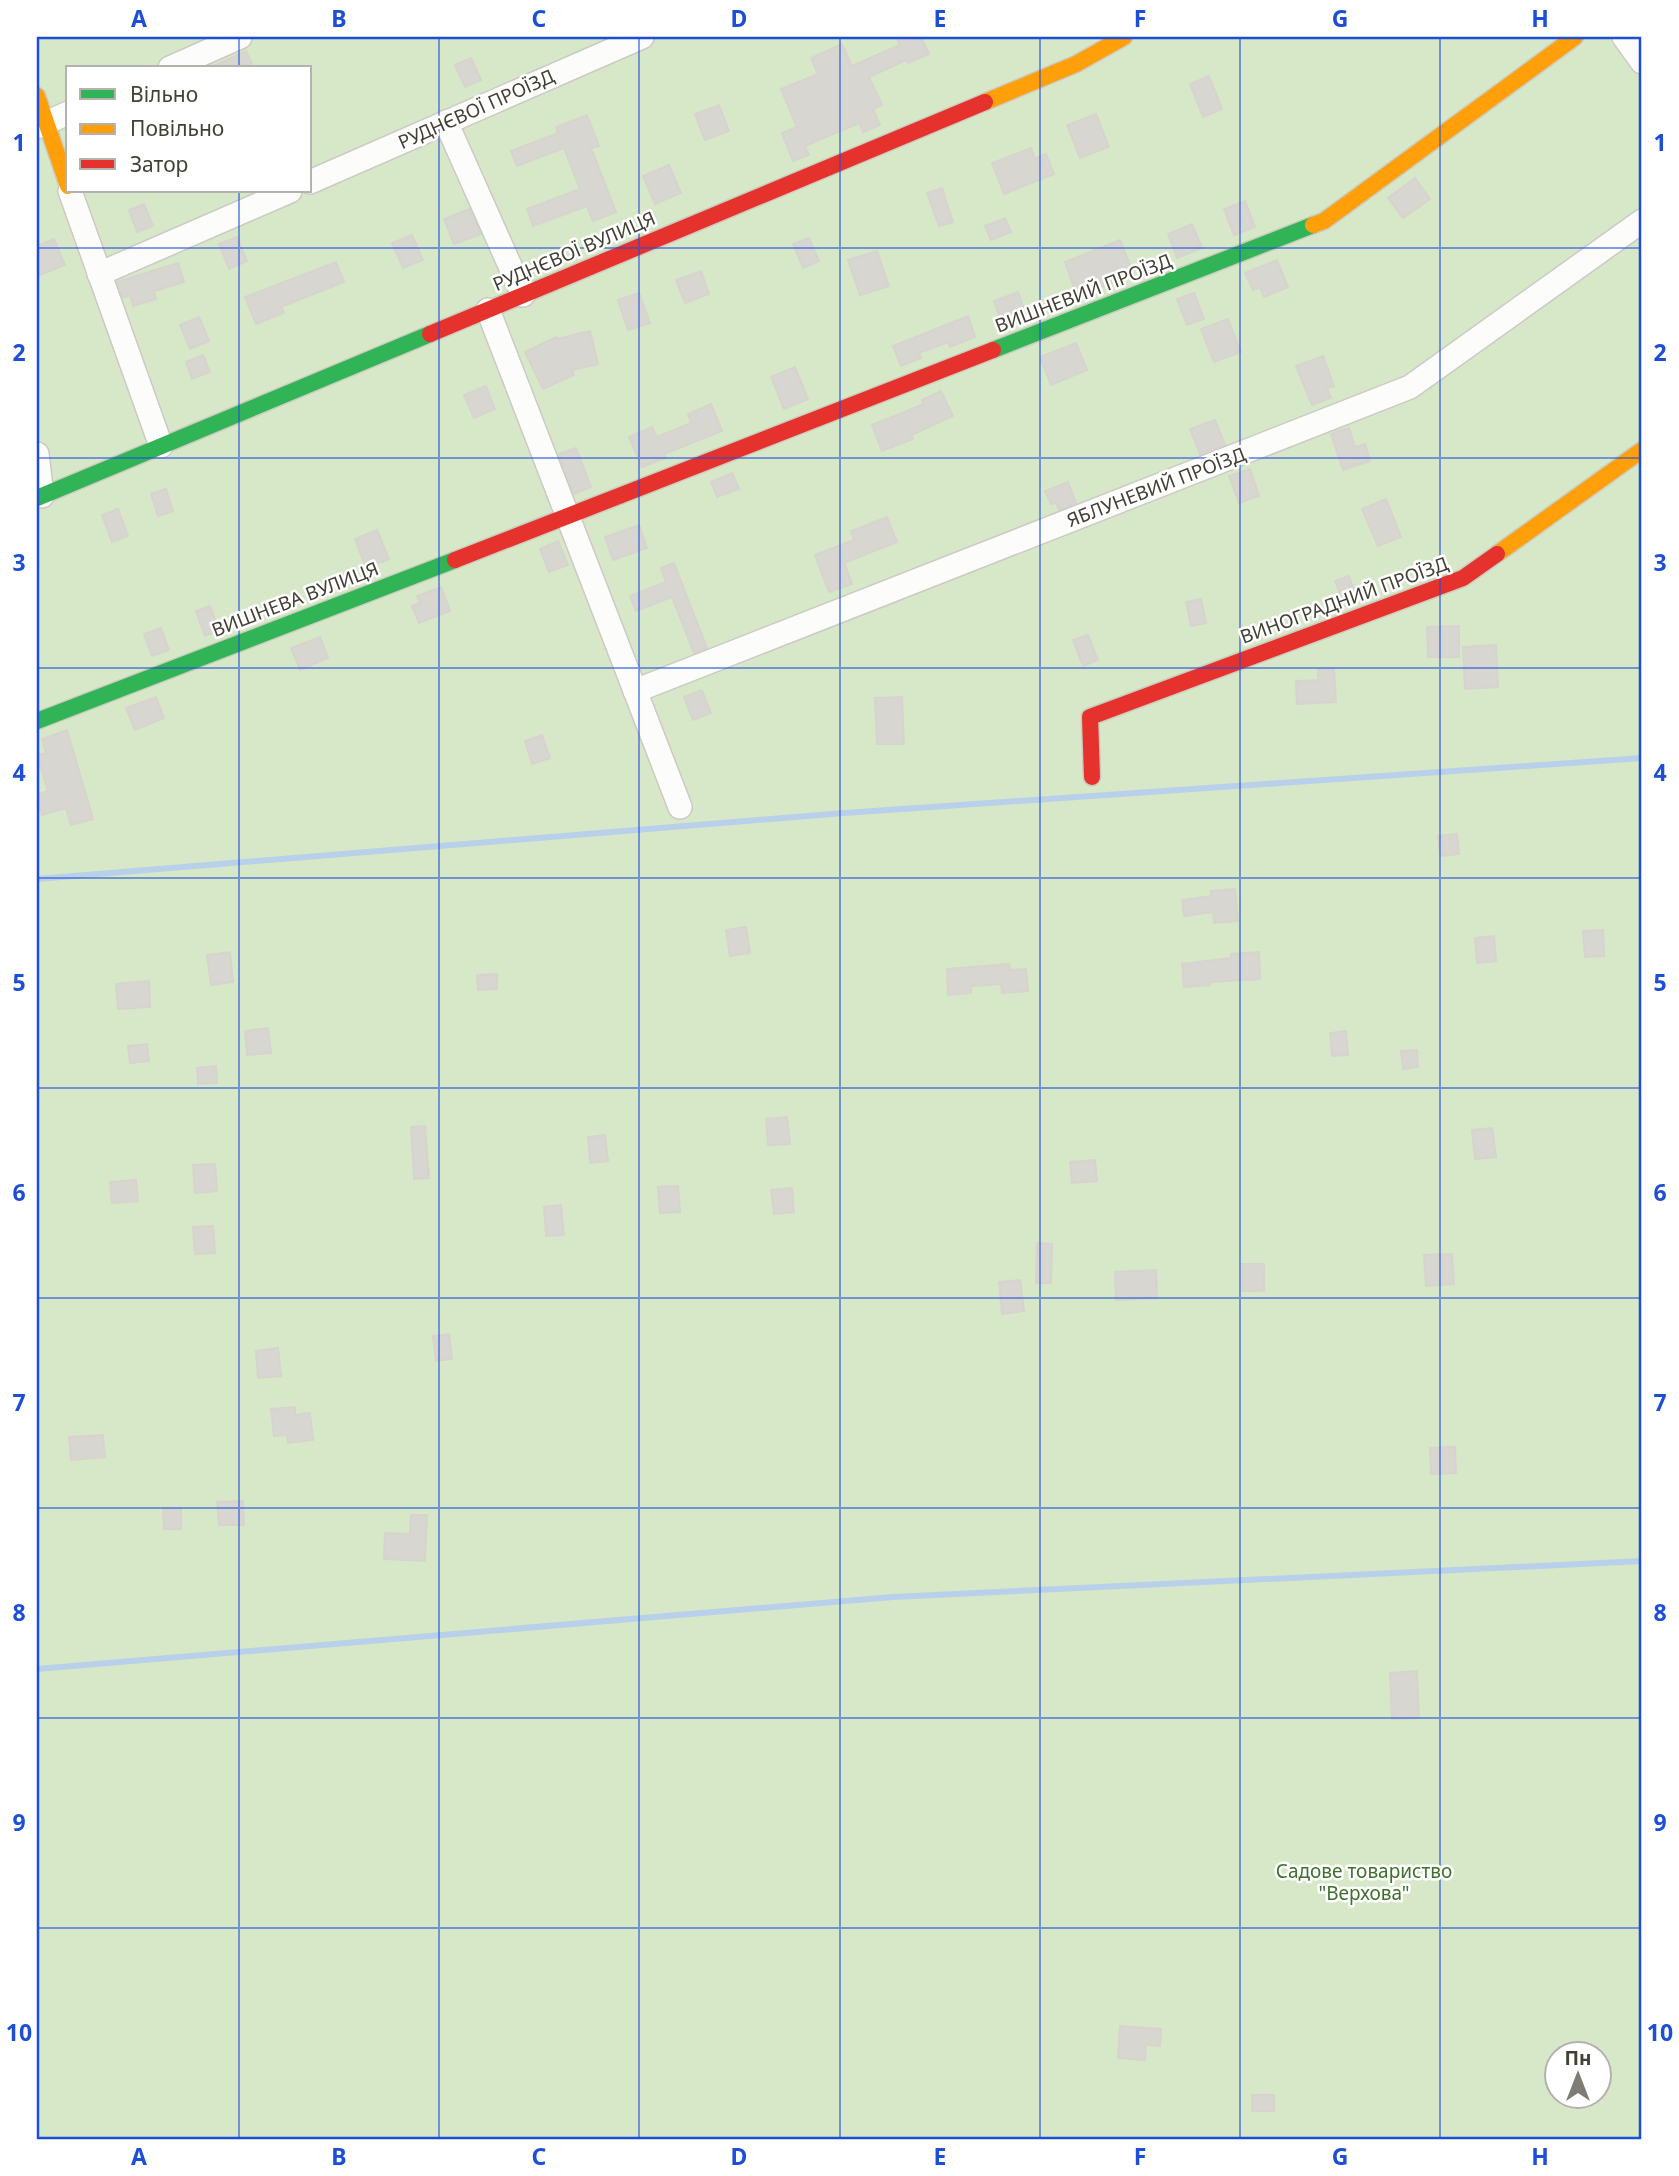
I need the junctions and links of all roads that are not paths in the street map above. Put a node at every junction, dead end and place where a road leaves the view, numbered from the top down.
1 (240, 37) edge
2 (642, 37) edge
3 (1124, 37) edge
4 (1575, 37) edge
5 (1624, 37) edge
6 (1642, 62) edge
7 (175, 66) edge
8 (37, 96) edge
9 (66, 114) edge
10 (446, 122) junction
11 (42, 125) edge
12 (66, 181) edge
13 (312, 181) edge
14 (70, 192) edge
15 (288, 192) edge
16 (1642, 221) edge
17 (99, 274) junction
18 (523, 295) junction
19 (488, 310) junction
20 (161, 446) junction
21 (1642, 450) edge
22 (37, 454) edge
23 (39, 497) edge
24 (568, 517) junction
25 (635, 691) junction
26 (37, 721) edge
27 (1092, 777) dead end
28 (680, 807) dead end

1 - 7 street
2 - 10 street, РУДНЄВОЇ ПРОЇЗД
3 - 18 street, РУДНЄВОЇ ВУЛИЦЯ
4 - 24 street, ВИШНЕВИЙ ПРОЇЗД
5 - 6 street
8 - 11 street
9 - 11 street
10 - 13 street, РУДНЄВОЇ ПРОЇЗД
10 - 18 street
11 - 12 street
14 - 17 street
15 - 17 street
16 - 25 street, ЯБЛУНЕВИЙ ПРОЇЗД
17 - 20 street
18 - 19 street, РУДНЄВОЇ ВУЛИЦЯ
19 - 20 street, РУДНЄВОЇ ВУЛИЦЯ
19 - 24 street
20 - 23 street, РУДНЄВОЇ ВУЛИЦЯ
21 - 27 street, ВИНОГРАДНИЙ ПРОЇЗД
22 - 23 street
24 - 25 street
24 - 26 street, ВИШНЕВА ВУЛИЦЯ
25 - 28 street

